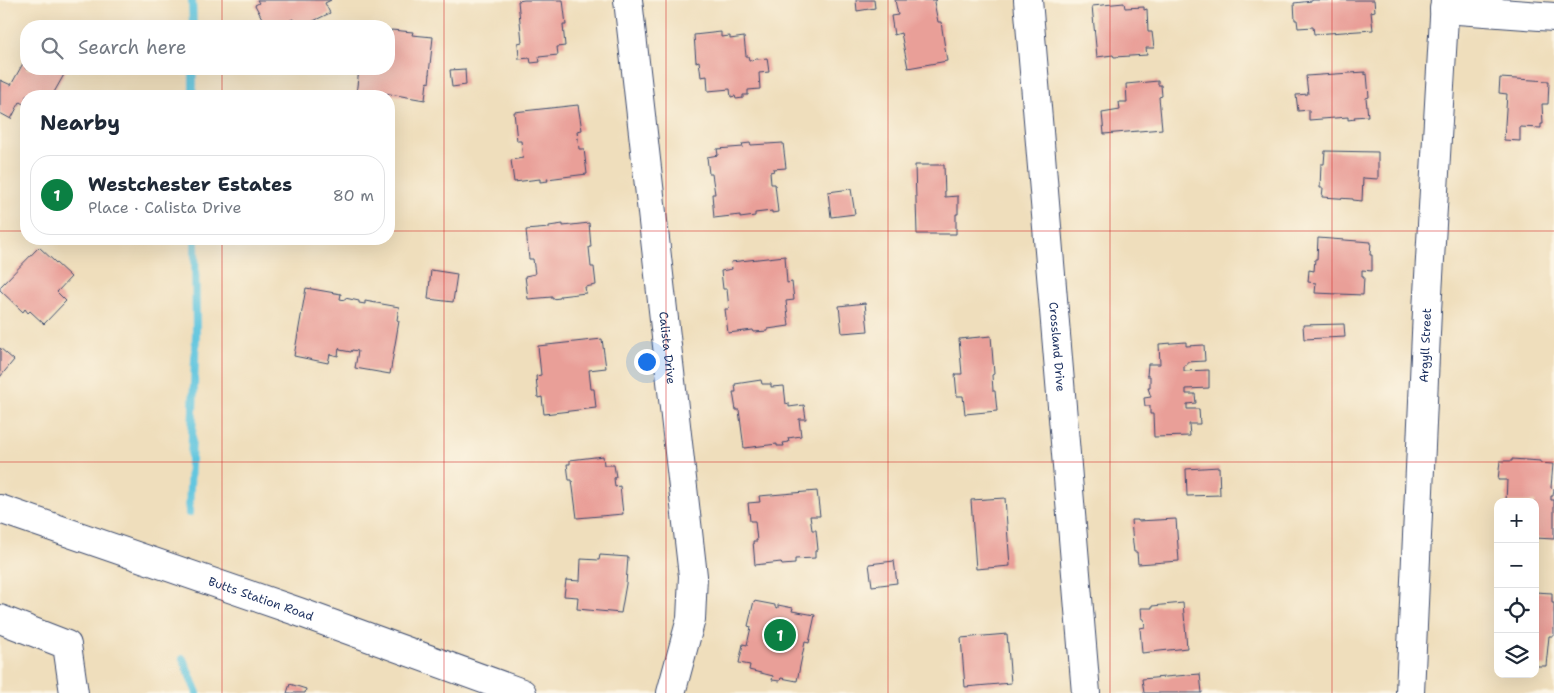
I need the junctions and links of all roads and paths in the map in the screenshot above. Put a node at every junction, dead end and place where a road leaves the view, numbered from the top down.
1 (628, 0) edge
2 (1028, 0) edge
3 (1444, 4) edge
4 (1554, 17) edge
5 (0, 509) edge
6 (0, 619) edge
7 (74, 693) edge
8 (522, 693) edge
9 (671, 693) edge
10 (1086, 693) edge
11 (1410, 693) edge

1 - 9 street, Calista Drive
2 - 10 street, Crossland Drive
3 - 4 street
3 - 11 street, Argyll Street
5 - 8 street, Butts Station Road
6 - 7 street

